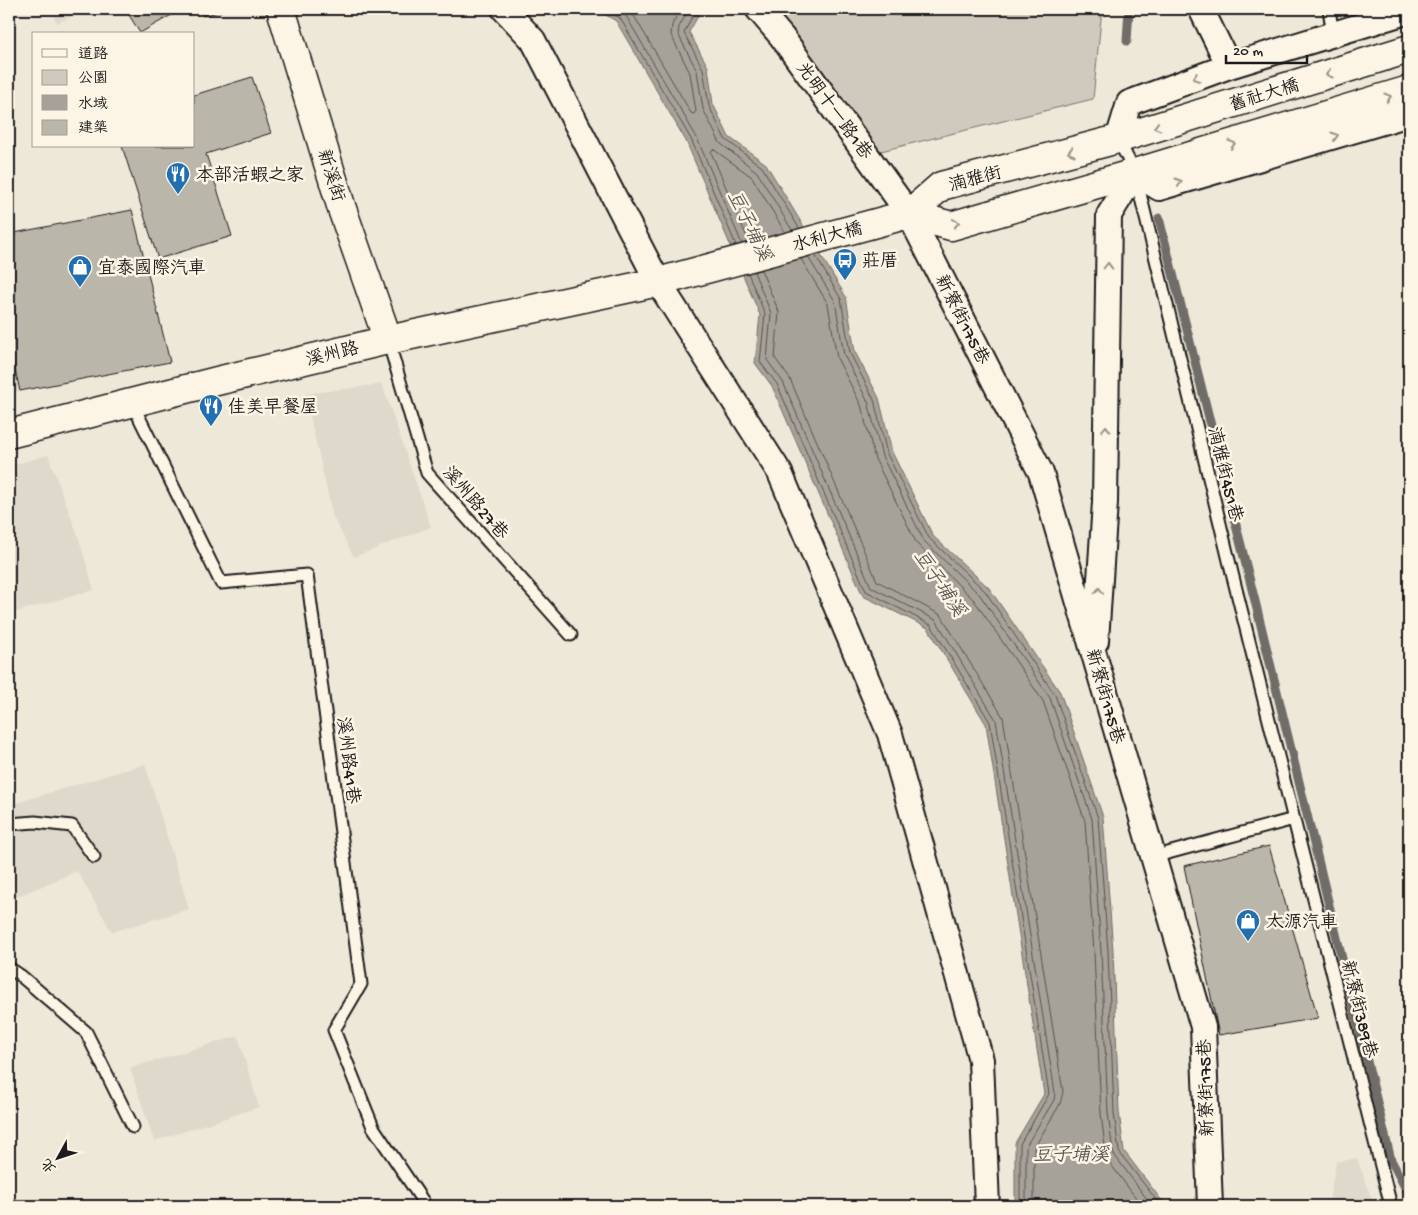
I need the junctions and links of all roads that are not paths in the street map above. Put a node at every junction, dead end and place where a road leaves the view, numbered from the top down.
1 (281, 9) edge
2 (504, 9) edge
3 (758, 9) edge
4 (1201, 9) edge
5 (1329, 9) edge
6 (1409, 11) edge
7 (1333, 35) junction
8 (1409, 49) edge
9 (1228, 66) junction
10 (1409, 90) edge
11 (1409, 114) edge
12 (1118, 139) junction
13 (1135, 173) junction
14 (909, 214) junction
15 (658, 282) junction
16 (388, 340) junction
17 (132, 403) junction
18 (9, 434) edge
19 (571, 635) dead end
20 (1095, 657) junction
21 (1294, 820) junction
22 (9, 824) edge
23 (94, 857) dead end
24 (1152, 857) junction
25 (9, 968) edge
26 (133, 1127) dead end
27 (426, 1206) edge
28 (987, 1206) edge
29 (1210, 1206) edge
30 (1391, 1206) edge

1 - 16 street, 新溪街
2 - 15 street
3 - 14 street, 光明十一路1巷
4 - 9 street
5 - 7 lane
6 - 7 street
7 - 9 street
8 -> 12 street, 舊社大橋
9 -> 12 street
13 -> 10 street
13 -> 11 street
12 - 13 lane, 湳雅街451巷
12 -> 14 street, 湳雅街
14 -> 13 street
20 -> 13 street
13 - 21 lane, 湳雅街451巷
14 - 15 street, 水利大橋
14 - 20 street, 新寮街175巷
15 - 16 street, 溪州路
15 - 28 street
16 - 17 street, 溪州路
16 - 19 lane, 溪州路27巷
17 - 18 street, 溪州路
17 - 27 lane, 溪州路41巷
20 - 24 street, 新寮街175巷
21 - 24 lane
21 - 30 lane, 新寮街389巷
22 - 23 lane
24 - 29 street, 新寮街175巷
25 - 26 lane

